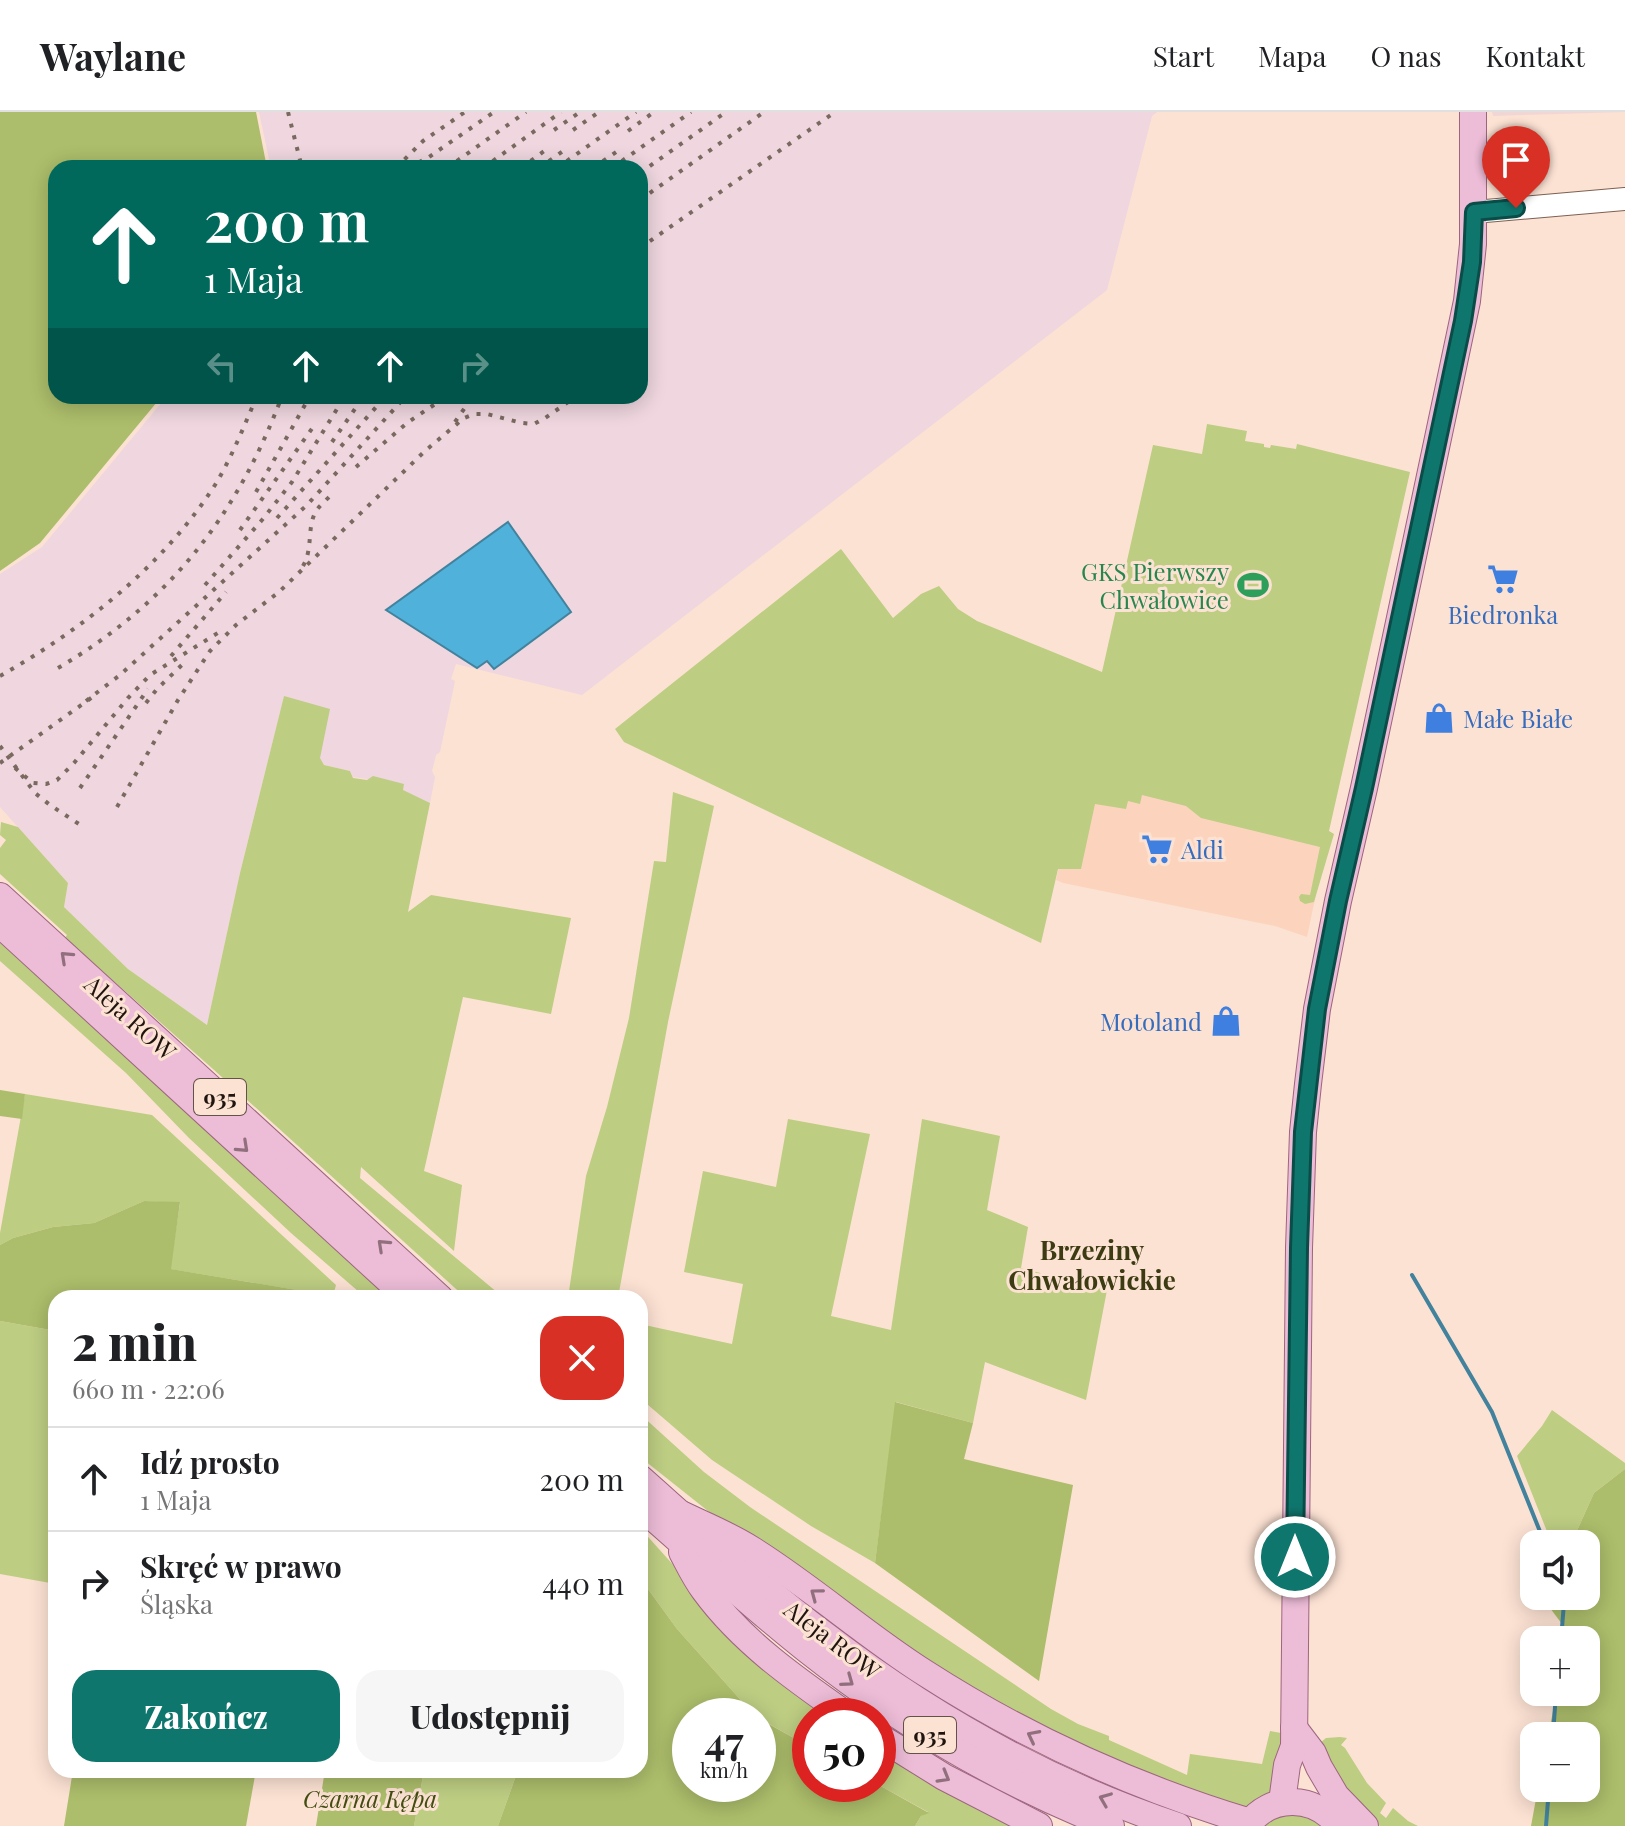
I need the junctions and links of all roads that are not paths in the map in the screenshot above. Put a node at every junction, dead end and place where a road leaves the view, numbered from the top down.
1 (1473, 112) edge
2 (1625, 199) edge
3 (1474, 212) junction
4 (0, 896) edge
5 (0, 924) edge
6 (399, 1290) edge
7 (431, 1290) edge
8 (648, 1488) edge
9 (648, 1510) edge
10 (676, 1524) junction
11 (822, 1698) edge
12 (1294, 1737) junction
13 (896, 1747) edge
14 (1294, 1802) junction
15 (1248, 1824) edge
16 (1039, 1826) edge
17 (1111, 1826) edge
18 (1178, 1826) edge
19 (1339, 1826) edge
20 (1365, 1826) edge

1 - 3 main road
2 - 3 street
3 - 12 main road
7 -> 4 main road, Aleja ROW / 935
5 -> 6 main road, Aleja ROW / 935
8 - 10 main road, Aleja ROW / 935
9 - 10 main road, Aleja ROW / 935
10 - 11 main road
15 -> 10 main road
10 -> 17 main road, Aleja ROW / 935
18 -> 10 main road, Aleja ROW / 935
12 - 14 main road
12 - 20 main road
13 -> 16 main road
14 - 15 main road
14 - 19 main road

